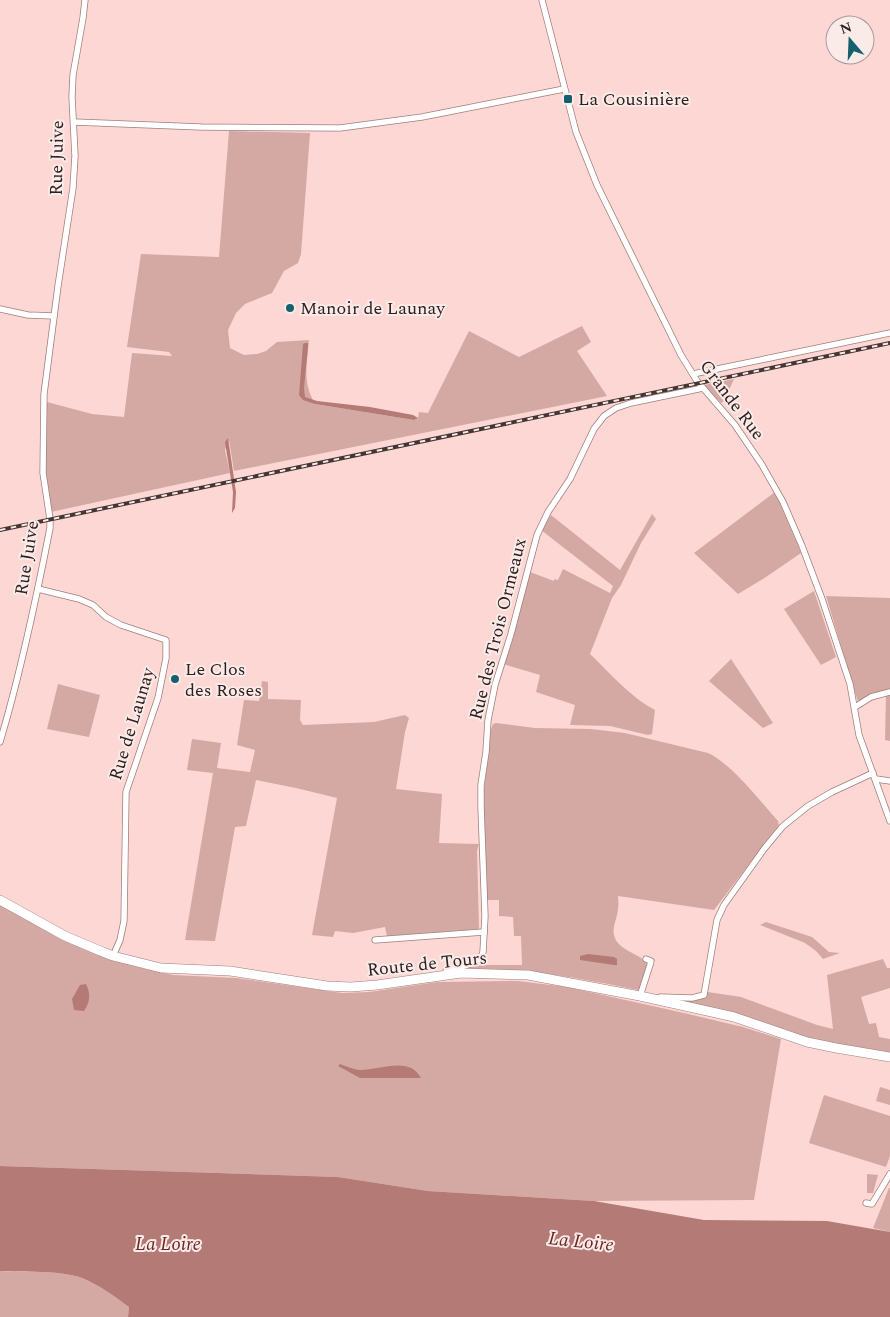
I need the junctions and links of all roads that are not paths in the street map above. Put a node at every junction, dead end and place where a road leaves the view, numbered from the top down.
1 (85, 0) edge
2 (542, 0) edge
3 (564, 89) junction
4 (74, 122) junction
5 (0, 309) edge
6 (54, 316) junction
7 (890, 333) edge
8 (692, 374) junction
9 (703, 388) junction
10 (38, 589) junction
11 (890, 692) edge
12 (856, 707) junction
13 (0, 742) edge
14 (874, 776) junction
15 (890, 781) edge
16 (890, 821) edge
17 (0, 900) edge
18 (484, 932) junction
19 (375, 940) dead end
20 (113, 956) junction
21 (646, 959) dead end
22 (444, 974) junction
23 (640, 996) junction
24 (656, 1000) junction
25 (863, 1053) junction
26 (890, 1057) edge
27 (890, 1061) edge
28 (890, 1174) edge
29 (866, 1203) dead end

1 - 4 street, Rue Juive
2 - 3 street, Grande Rue
3 - 4 street
3 - 8 street, Grande Rue
4 - 6 street, Rue Juive
5 - 6 street
6 - 10 street, Rue Juive
7 - 8 street
8 - 9 street, Grande Rue
9 - 12 street, Grande Rue
9 - 18 street, Rue des Trois Ormeaux
10 - 13 street, Rue Juive
10 - 20 street, Rue de Launay
11 - 12 street
12 - 14 street, Grande Rue
14 - 15 street
14 - 16 street, Grande Rue
14 - 24 street
17 - 20 main road, Route de Tours
18 - 19 street
18 - 22 street, Rue des Trois Ormeaux
20 - 22 main road, Route de Tours
21 - 23 street
22 - 23 main road, Route de Tours
23 - 24 main road, Route de Tours
24 - 25 main road, Route de Tours
25 - 26 main road, Route de Tours
25 - 27 main road, Route de Tours
28 - 29 street

